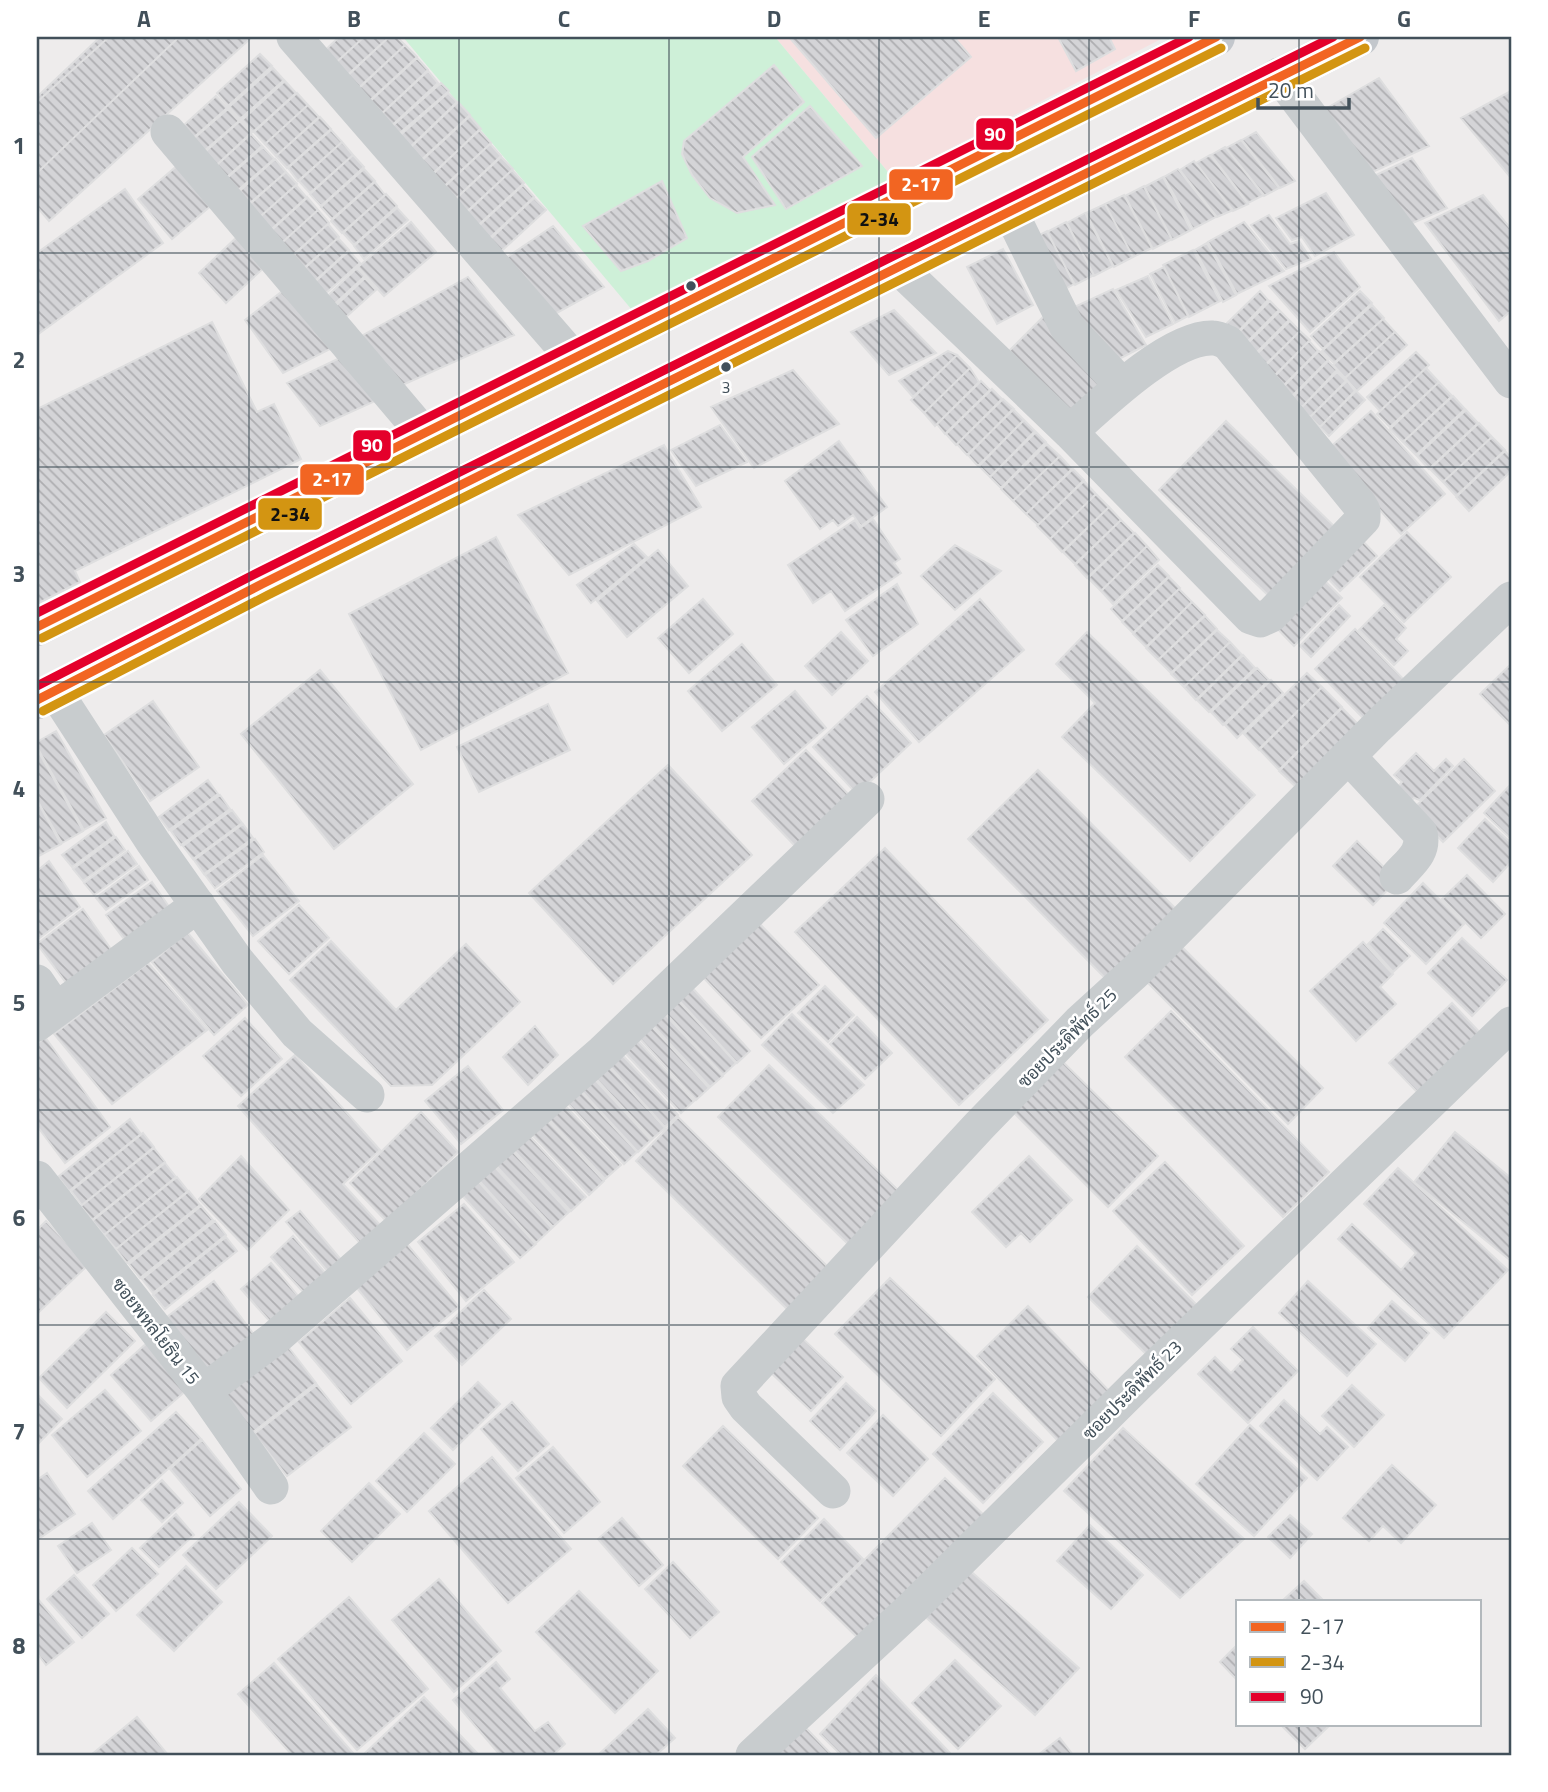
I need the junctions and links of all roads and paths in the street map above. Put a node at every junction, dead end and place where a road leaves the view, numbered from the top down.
1 (294, 37) edge
2 (1216, 37) edge
3 (1360, 37) edge
4 (1279, 75) junction
5 (168, 132) dead end
6 (1010, 211) junction
7 (898, 267) junction
8 (573, 358) junction
9 (1511, 381) edge
10 (1121, 384) junction
11 (1070, 432) junction
12 (423, 433) junction
13 (1511, 599) edge
14 (37, 627) edge
15 (46, 695) edge
16 (1348, 756) junction
17 (867, 799) dead end
18 (1397, 877) dead end
19 (198, 905) junction
20 (43, 1005) edge
21 (1511, 1024) edge
22 (367, 1095) dead end
23 (41, 1193) edge
24 (204, 1391) junction
25 (271, 1487) dead end
26 (833, 1491) dead end
27 (753, 1755) edge

1 - 8 street
2 - 8 main road
3 - 4 main road
4 - 6 main road
4 - 9 street
5 - 12 street
6 - 7 main road
6 - 10 street
7 - 11 street
7 - 15 main road
8 - 12 main road
10 - 11 street
10 - 11 street
12 - 14 main road
13 - 16 street, ซอยประดิพัทธ์ 25
15 - 19 street
16 - 18 street
16 - 26 street, ซอยประดิพัทธ์ 25
17 - 24 street
19 - 20 street
19 - 22 street
21 - 27 street, ซอยประดิพัทธ์ 23
23 - 24 street, ซอยพหลโยธิน 15
24 - 25 street, ซอยพหลโยธิน 15

